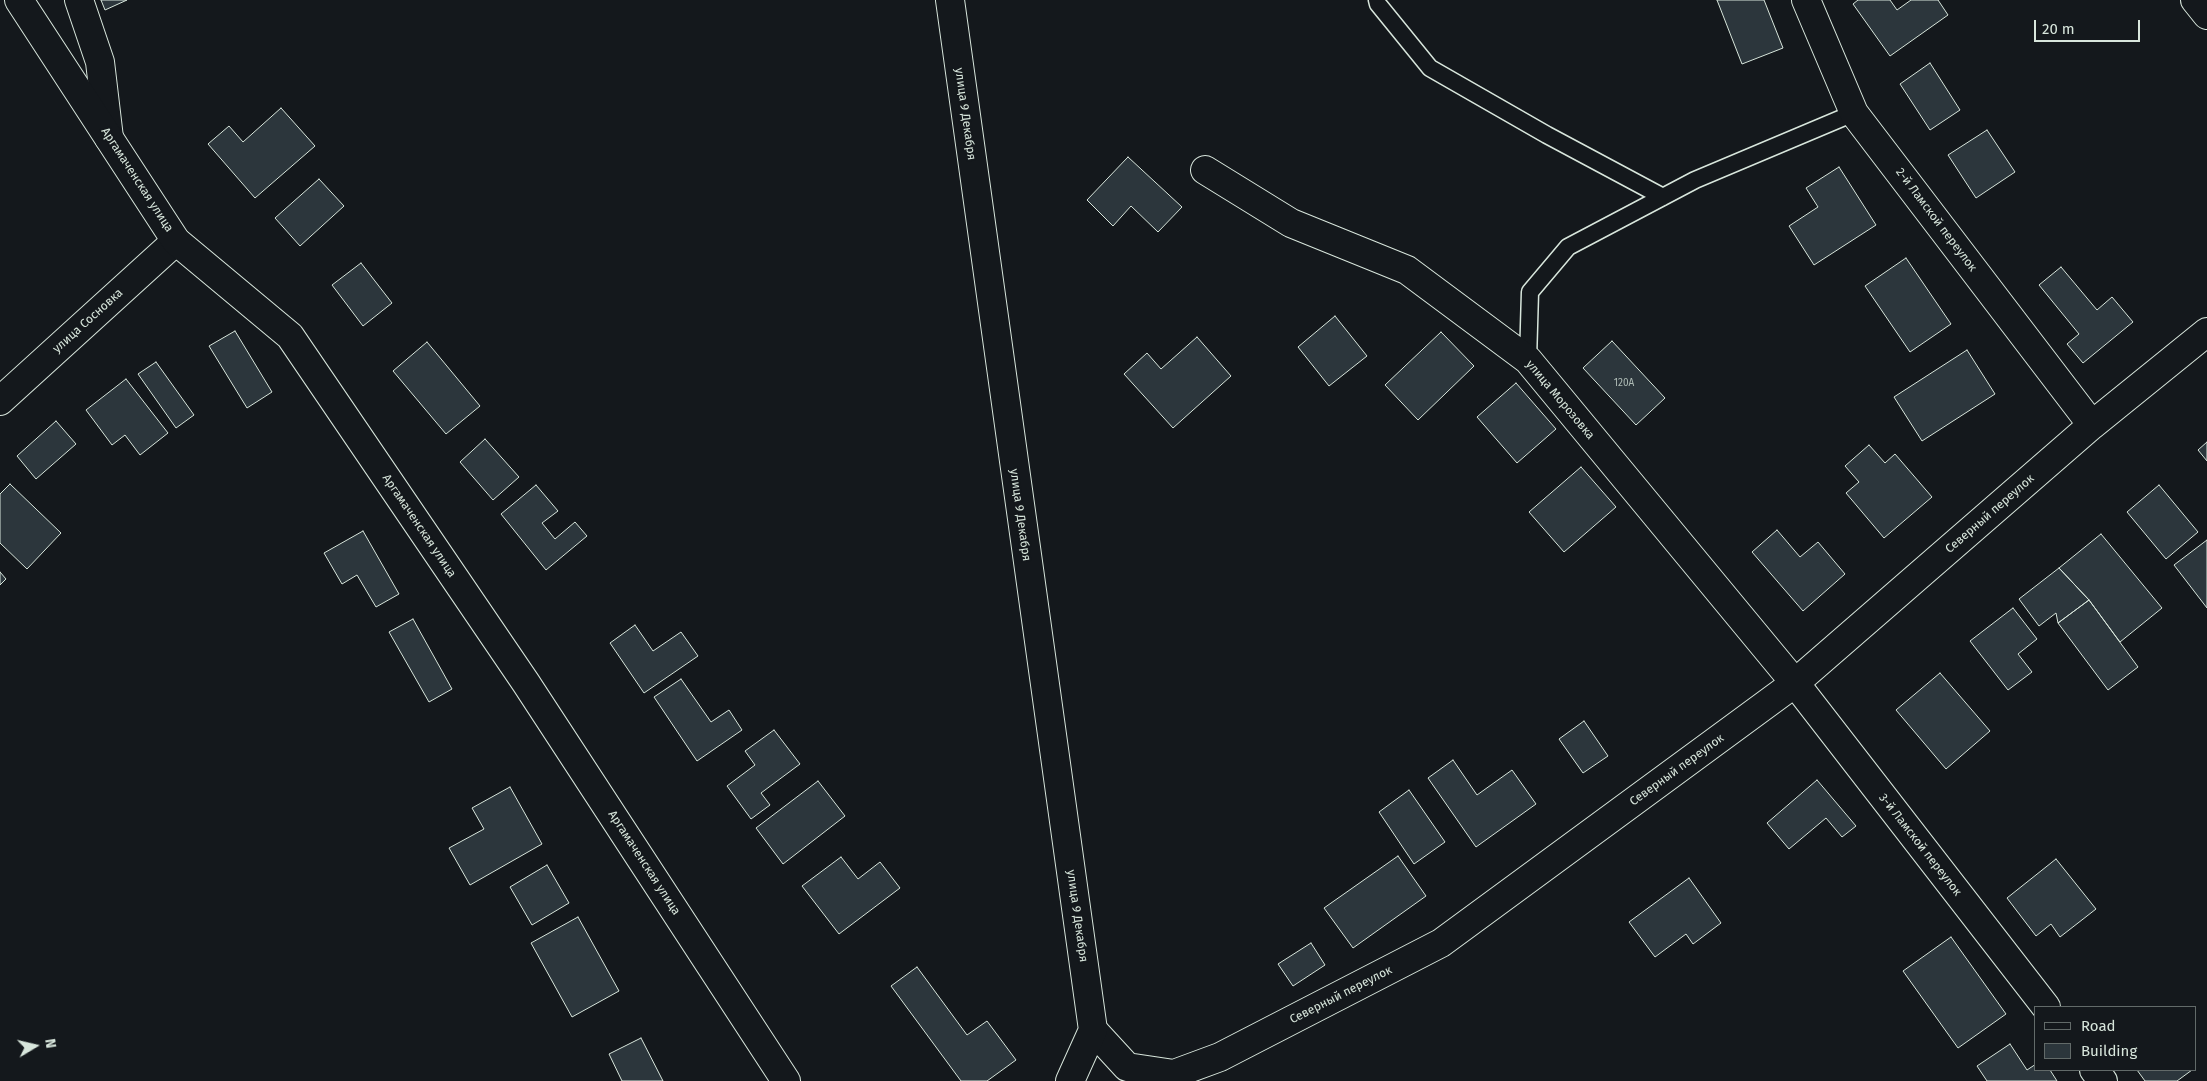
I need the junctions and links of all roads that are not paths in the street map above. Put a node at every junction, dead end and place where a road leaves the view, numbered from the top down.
1 (19, 0) edge
2 (79, 0) edge
3 (950, 0) edge
4 (1377, 0) edge
5 (1806, 0) edge
6 (2195, 0) edge
7 (2207, 15) edge
8 (1854, 113) junction
9 (109, 138) junction
10 (1205, 170) dead end
11 (1663, 197) junction
12 (176, 241) junction
13 (2207, 332) edge
14 (1528, 360) junction
15 (0, 401) edge
16 (2092, 425) junction
17 (1795, 683) junction
18 (2045, 1006) edge
19 (1093, 1030) junction
20 (2095, 1071) edge
21 (786, 1081) edge
22 (1070, 1081) edge
23 (2103, 1081) edge

1 - 9 street, Аргамаченская улица
2 - 9 street
3 - 19 street, улица 9 Декабря
4 - 11 lane
5 - 8 street, 2-й Ламской переулок
6 - 7 street
8 - 11 lane
8 - 16 street, 2-й Ламской переулок
9 - 12 street, Аргамаченская улица
10 - 14 street, улица Морозовка
11 - 14 lane
12 - 15 street, улица Сосновка
12 - 21 street, Аргамаченская улица
13 - 16 street, Северный переулок
14 - 17 street, улица Морозовка
16 - 17 street, Северный переулок
17 - 18 street, 3-й Ламской переулок
17 - 19 street, Северный переулок
19 - 22 street
20 - 23 street

